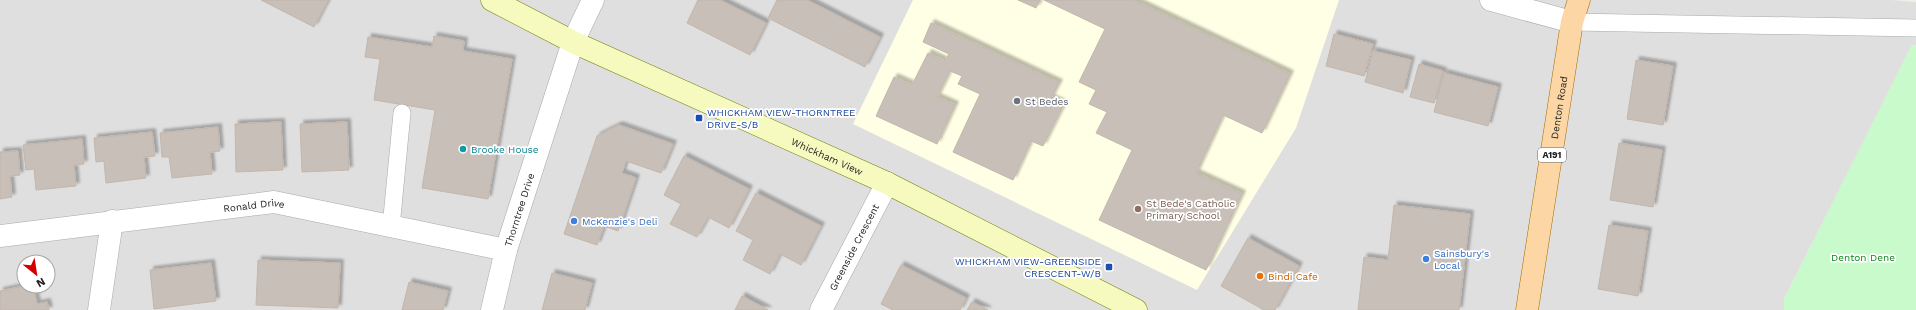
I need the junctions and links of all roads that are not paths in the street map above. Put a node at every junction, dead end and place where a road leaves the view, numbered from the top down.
1 (492, 0) edge
2 (593, 0) edge
3 (1491, 0) edge
4 (1578, 0) edge
5 (1572, 22) junction
6 (1916, 28) edge
7 (574, 42) junction
8 (402, 113) dead end
9 (887, 183) junction
10 (112, 221) junction
11 (391, 227) junction
12 (0, 236) edge
13 (506, 250) junction
14 (99, 310) edge
15 (492, 310) edge
16 (821, 310) edge
17 (1136, 310) edge
18 (1528, 310) edge

1 - 7 main road, Whickham View
2 - 7 street, Thorntree Drive
3 - 5 street
4 - 5 main road, Denton Road / A191
5 - 6 lane
5 - 18 main road, Denton Road / A191
7 - 9 main road, Whickham View
7 - 13 street, Thorntree Drive
8 - 11 lane
9 - 16 street, Greenside Crescent
9 - 17 main road, Whickham View
10 - 11 street, Ronald Drive
10 - 12 street, Ronald Drive
10 - 14 street
11 - 13 street, Ronald Drive
13 - 15 street, Thorntree Drive

